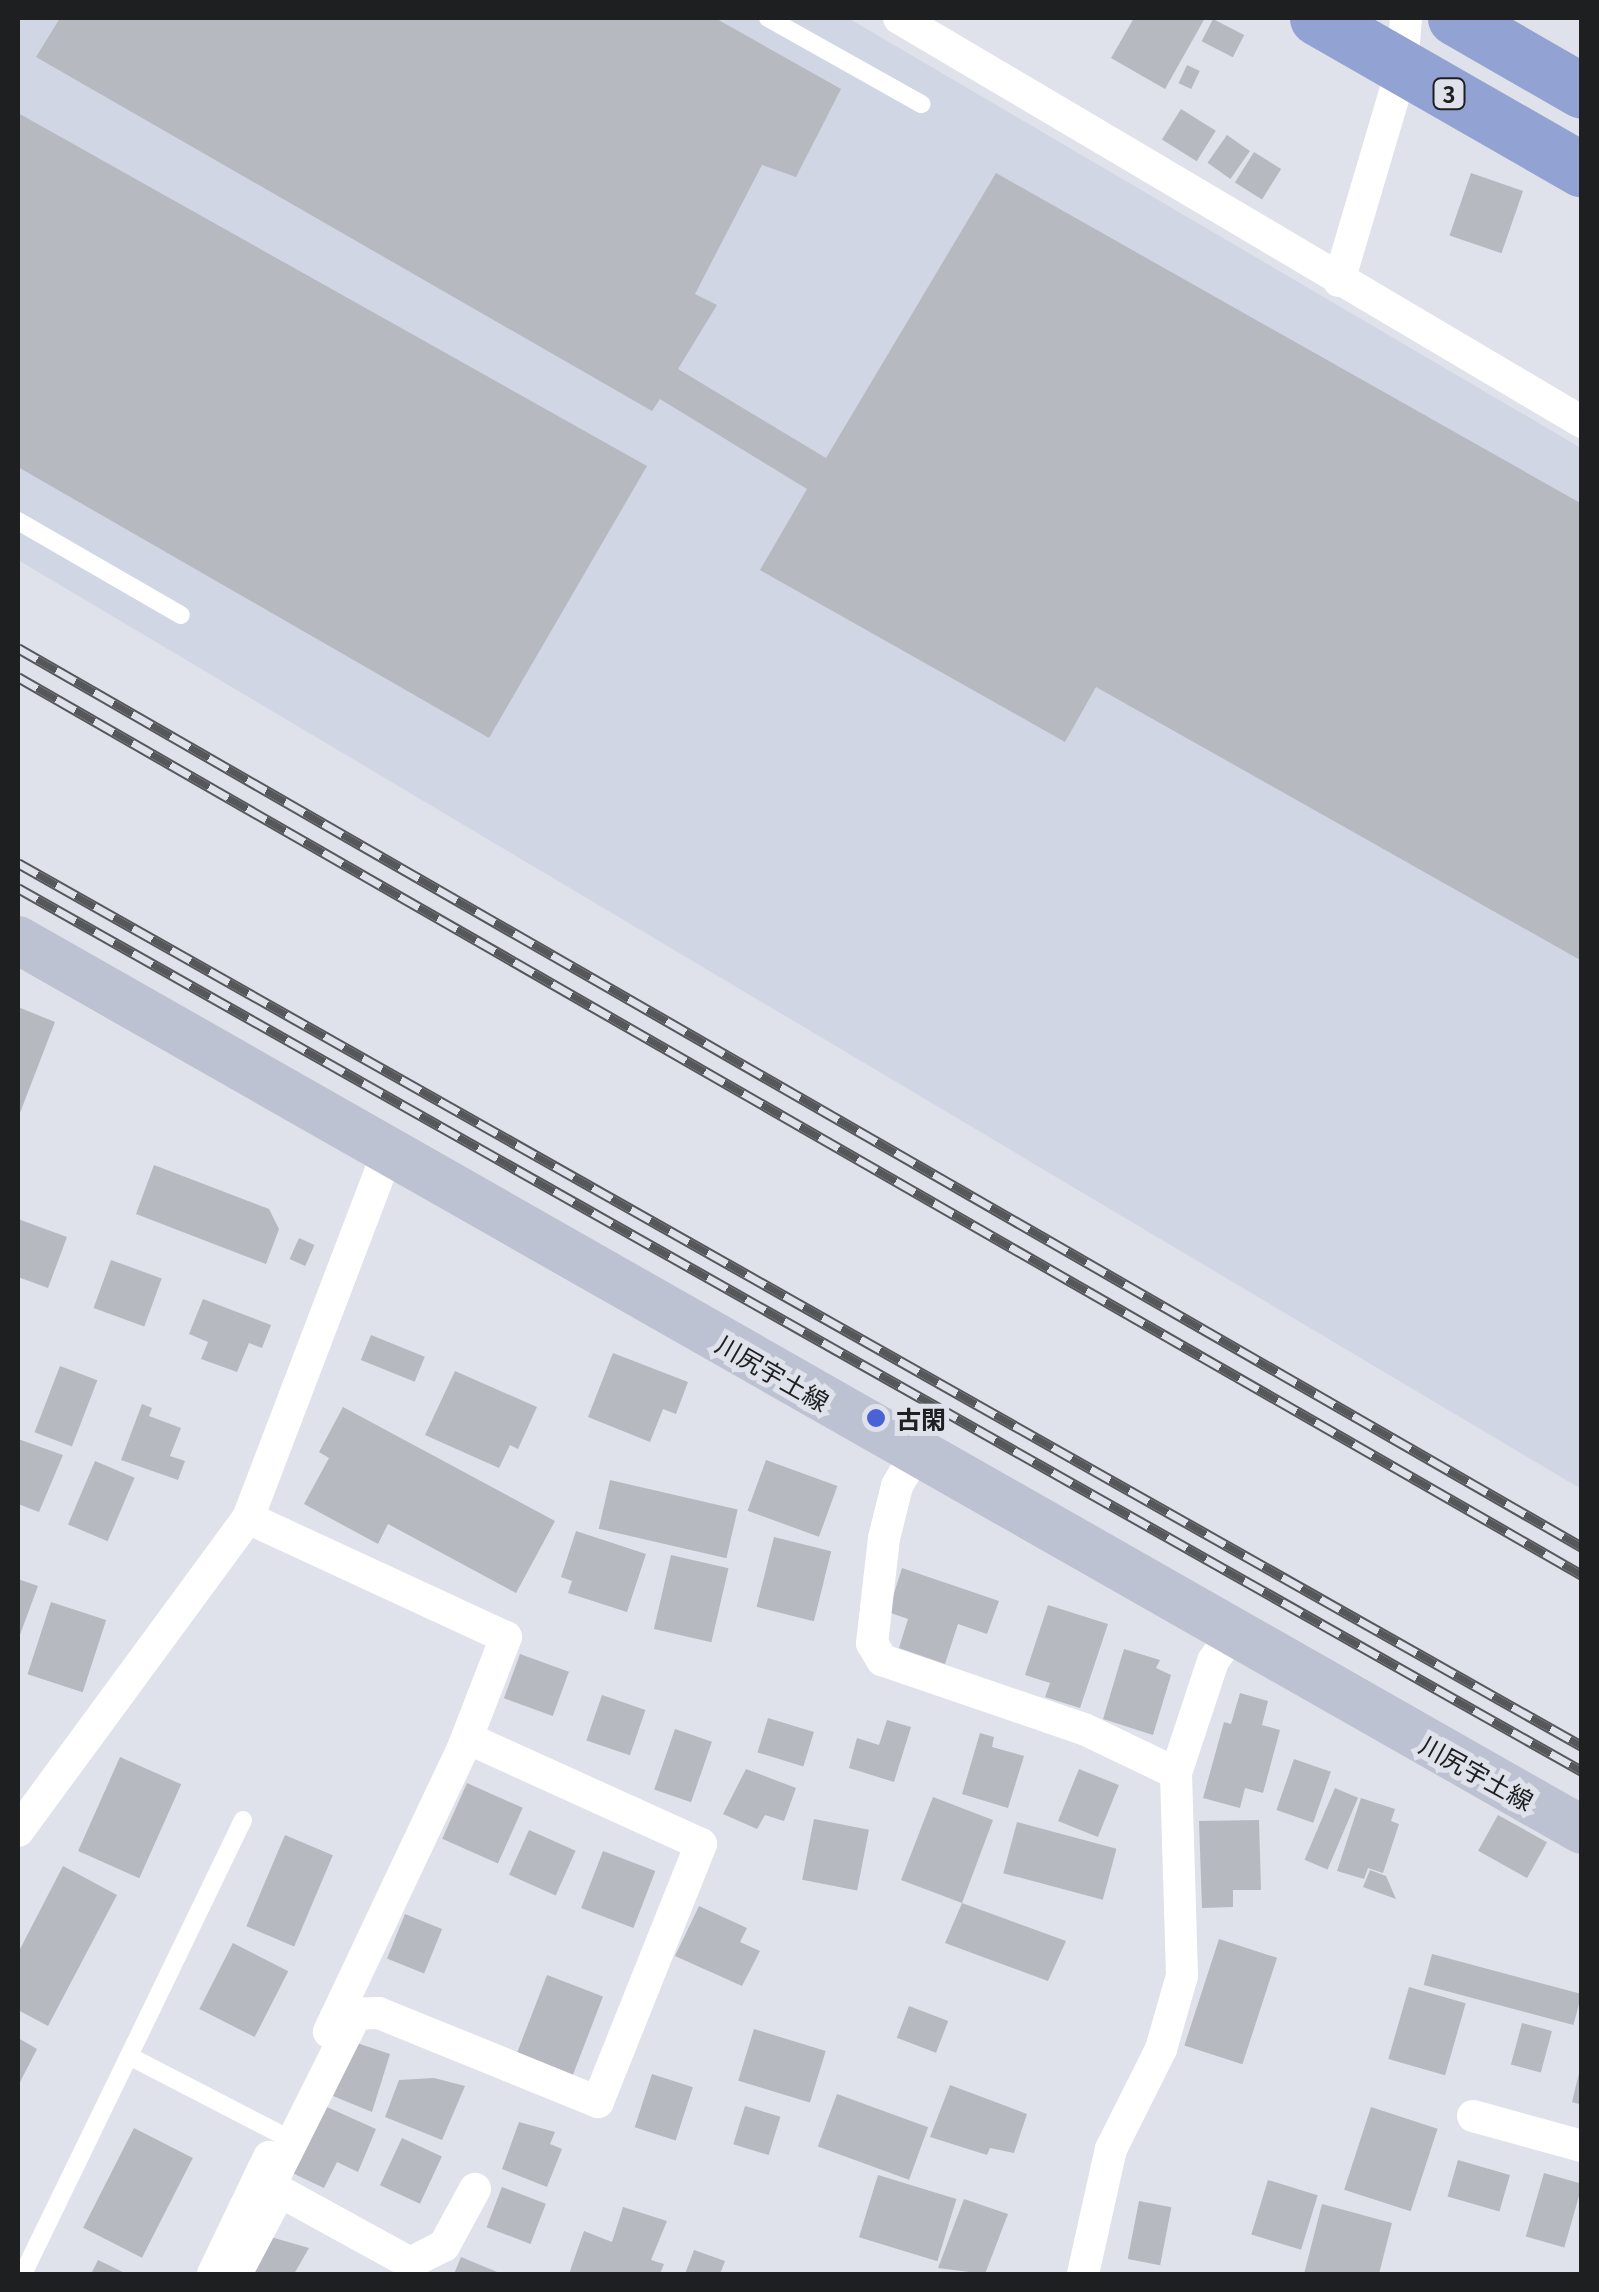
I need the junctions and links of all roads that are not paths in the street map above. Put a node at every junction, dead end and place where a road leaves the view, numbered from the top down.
1 (768, 18) edge
2 (899, 18) edge
3 (1318, 18) edge
4 (1455, 18) edge
5 (1404, 43) edge
6 (1582, 91) edge
7 (921, 104) dead end
8 (1582, 170) edge
9 (1340, 282) junction
10 (1582, 422) edge
11 (18, 521) edge
12 (181, 615) dead end
13 (18, 940) edge
14 (388, 1151) junction
15 (916, 1454) junction
16 (248, 1518) junction
17 (1231, 1635) junction
18 (467, 1738) junction
19 (1176, 1773) junction
20 (243, 1820) dead end
21 (1582, 1830) edge
22 (18, 1831) edge
23 (130, 2056) junction
24 (1473, 2116) dead end
25 (280, 2134) junction
26 (1582, 2146) edge
27 (474, 2189) dead end
28 (280, 2191) junction
29 (23, 2274) edge
30 (213, 2274) edge
31 (236, 2274) edge
32 (1083, 2274) edge

1 - 7 lane
2 - 9 street
3 - 5 highway, 3
4 - 6 highway
5 - 8 highway, 3
5 - 9 street
9 - 10 street
11 - 12 lane
13 - 14 main road, 川尻宇土線
14 - 15 main road, 川尻宇土線
14 - 16 street
15 - 17 main road, 川尻宇土線
15 - 19 street
16 - 18 street
16 - 22 street
17 - 19 street
17 - 21 main road, 川尻宇土線
18 - 25 street
18 - 28 street
19 - 32 street
20 - 23 lane
23 - 25 lane
23 - 29 lane
24 - 26 street
25 - 30 street
27 - 28 street
28 - 31 street

